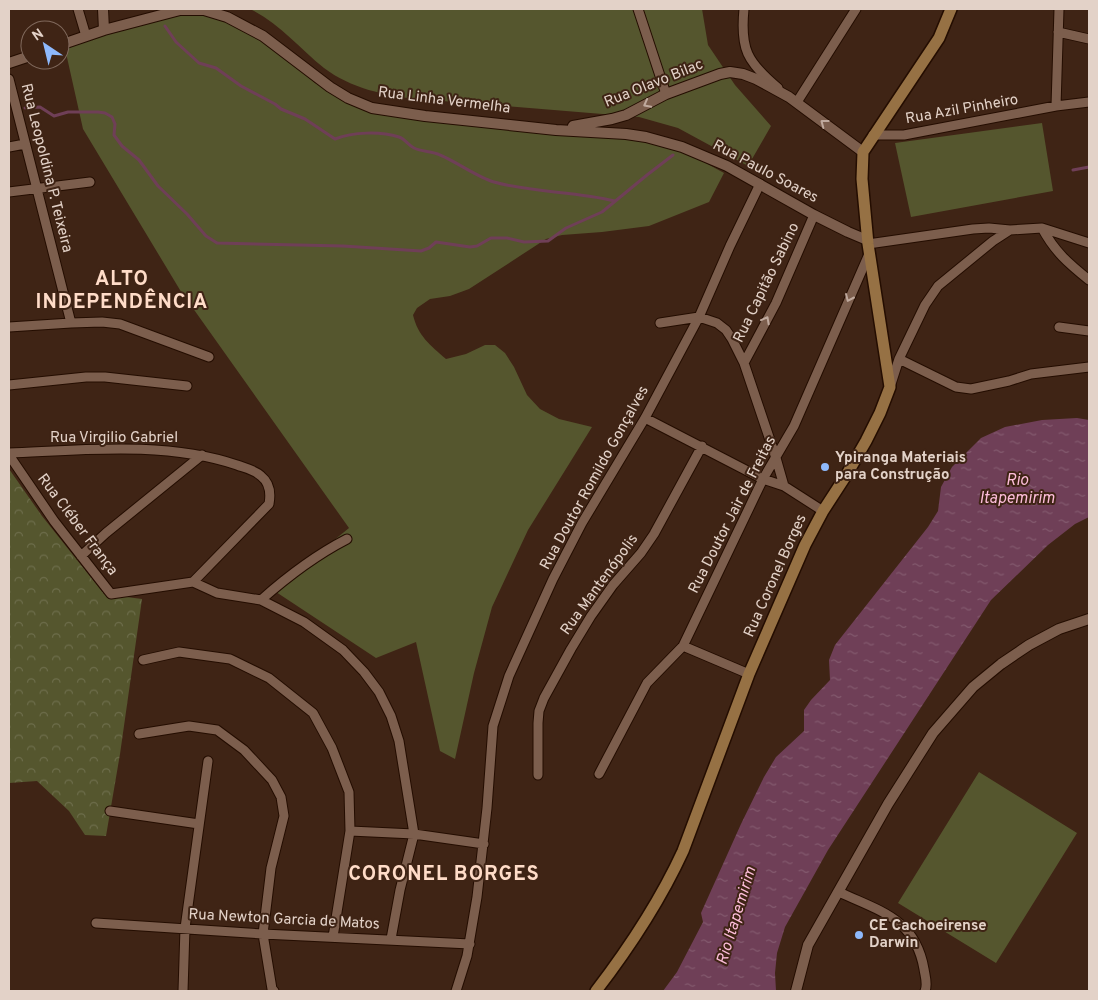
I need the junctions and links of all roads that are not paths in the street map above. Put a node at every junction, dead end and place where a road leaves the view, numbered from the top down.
1 (78, 9) edge
2 (103, 9) edge
3 (638, 9) edge
4 (744, 9) edge
5 (856, 9) edge
6 (952, 9) edge
7 (1059, 9) edge
8 (104, 30) junction
9 (1058, 32) junction
10 (86, 36) junction
11 (1089, 39) edge
12 (70, 42) edge
13 (9, 79) edge
14 (666, 94) junction
15 (793, 99) junction
16 (1089, 102) edge
17 (1056, 106) junction
18 (556, 130) junction
19 (873, 135) junction
20 (25, 144) junction
21 (9, 146) edge
22 (862, 152) junction
23 (90, 182) dead end
24 (760, 184) junction
25 (37, 190) junction
26 (9, 192) edge
27 (814, 215) junction
28 (1042, 228) junction
29 (1010, 230) junction
30 (1089, 243) edge
31 (868, 246) junction
32 (1089, 280) edge
33 (699, 317) junction
34 (71, 322) junction
35 (660, 323) dead end
36 (9, 327) edge
37 (1059, 327) dead end
38 (1089, 331) edge
39 (209, 357) dead end
40 (900, 359) junction
41 (744, 363) junction
42 (1089, 367) edge
43 (9, 385) edge
44 (187, 386) dead end
45 (890, 387) junction
46 (645, 418) junction
47 (702, 446) junction
48 (9, 454) edge
49 (202, 455) junction
50 (776, 458) junction
51 (763, 479) junction
52 (784, 486) junction
53 (823, 511) junction
54 (347, 539) dead end
55 (81, 556) junction
56 (193, 582) junction
57 (261, 600) junction
58 (1089, 619) edge
59 (683, 646) junction
60 (143, 660) dead end
61 (749, 674) junction
62 (138, 734) dead end
63 (208, 761) dead end
64 (599, 774) dead end
65 (538, 775) dead end
66 (110, 811) dead end
67 (199, 824) junction
68 (350, 831) junction
69 (414, 834) junction
70 (484, 844) junction
71 (839, 892) junction
72 (96, 923) dead end
73 (185, 928) junction
74 (263, 934) junction
75 (333, 937) junction
76 (391, 939) junction
77 (470, 944) junction
78 (183, 991) edge
79 (274, 991) edge
80 (456, 991) edge
81 (596, 991) edge
82 (796, 991) edge
83 (925, 991) edge

1 - 10 street
2 - 8 street
3 - 14 street
4 - 15 street, Rua Olavo Bilac
5 - 15 street
6 - 19 main road
7 - 9 street
8 - 10 street, Rua Linha Vermelha
8 - 18 street, Rua Linha Vermelha
9 - 11 street
9 - 17 street
10 - 12 street, Rua Linha Vermelha
13 - 20 street, Rua Leopoldina P. Teixeira
14 - 15 street, Rua Olavo Bilac
14 -> 18 street, Rua Olavo Bilac
22 -> 15 street, Rua Olavo Bilac
16 - 17 street, Rua Azil Pinheiro
17 - 19 street, Rua Azil Pinheiro
18 - 24 street, Rua Paulo Soares
19 - 22 main road
20 - 21 street
20 - 25 street, Rua Leopoldina P. Teixeira
22 - 31 main road
23 - 25 street
24 - 27 street, Rua Paulo Soares
24 - 33 street, Rua Doutor Romildo Gonçalves
25 - 26 street
25 - 34 street, Rua Leopoldina P. Teixeira
27 - 31 street, Rua Paulo Soares
41 -> 27 street, Rua Capitão Sabino
28 - 29 street
28 - 30 street
28 - 32 street
29 - 31 street
29 - 40 street, Rua Coronel Borges
31 - 45 main road
31 -> 50 street, Rua Doutor Jair de Freitas
33 - 35 street
33 - 41 street
33 - 46 street, Rua Doutor Romildo Gonçalves
34 - 36 street
34 - 39 street
37 - 38 street
40 - 42 street
40 - 45 street, Rua Coronel Borges
41 - 50 street
43 - 44 street
45 - 53 main road, Rua Coronel Borges
46 - 47 street
46 - 70 street, Rua Doutor Romildo Gonçalves
47 - 51 street
47 - 65 street, Rua Mantenópolis
48 - 49 street, Rua Virgilio Gabriel
48 - 55 street, Rua Cléber França
49 - 55 street
49 - 56 street, Rua Virgilio Gabriel
50 - 51 street, Rua Doutor Jair de Freitas
50 - 52 street
51 - 52 street
51 - 59 street, Rua Doutor Jair de Freitas
52 - 53 street
53 - 61 main road, Rua Coronel Borges
54 - 57 street
55 - 56 street, Rua Cléber França
56 - 57 street
57 - 69 street
58 - 71 street
59 - 61 street
59 - 64 street, Rua Doutor Jair de Freitas
60 - 68 street
61 - 81 main road, Rua Coronel Borges
62 - 74 street
63 - 67 street
66 - 67 street
67 - 73 street
68 - 69 street
68 - 75 street
69 - 70 street
69 - 76 street
70 - 77 street, Rua Doutor Romildo Gonçalves
71 - 82 street
71 - 83 street
72 - 73 street, Rua Newton Garcia de Matos
73 - 74 street, Rua Newton Garcia de Matos
73 - 78 street
74 - 75 street, Rua Newton Garcia de Matos
74 - 79 street
75 - 76 street, Rua Newton Garcia de Matos
76 - 77 street, Rua Newton Garcia de Matos
77 - 80 street, Rua Doutor Romildo Gonçalves

